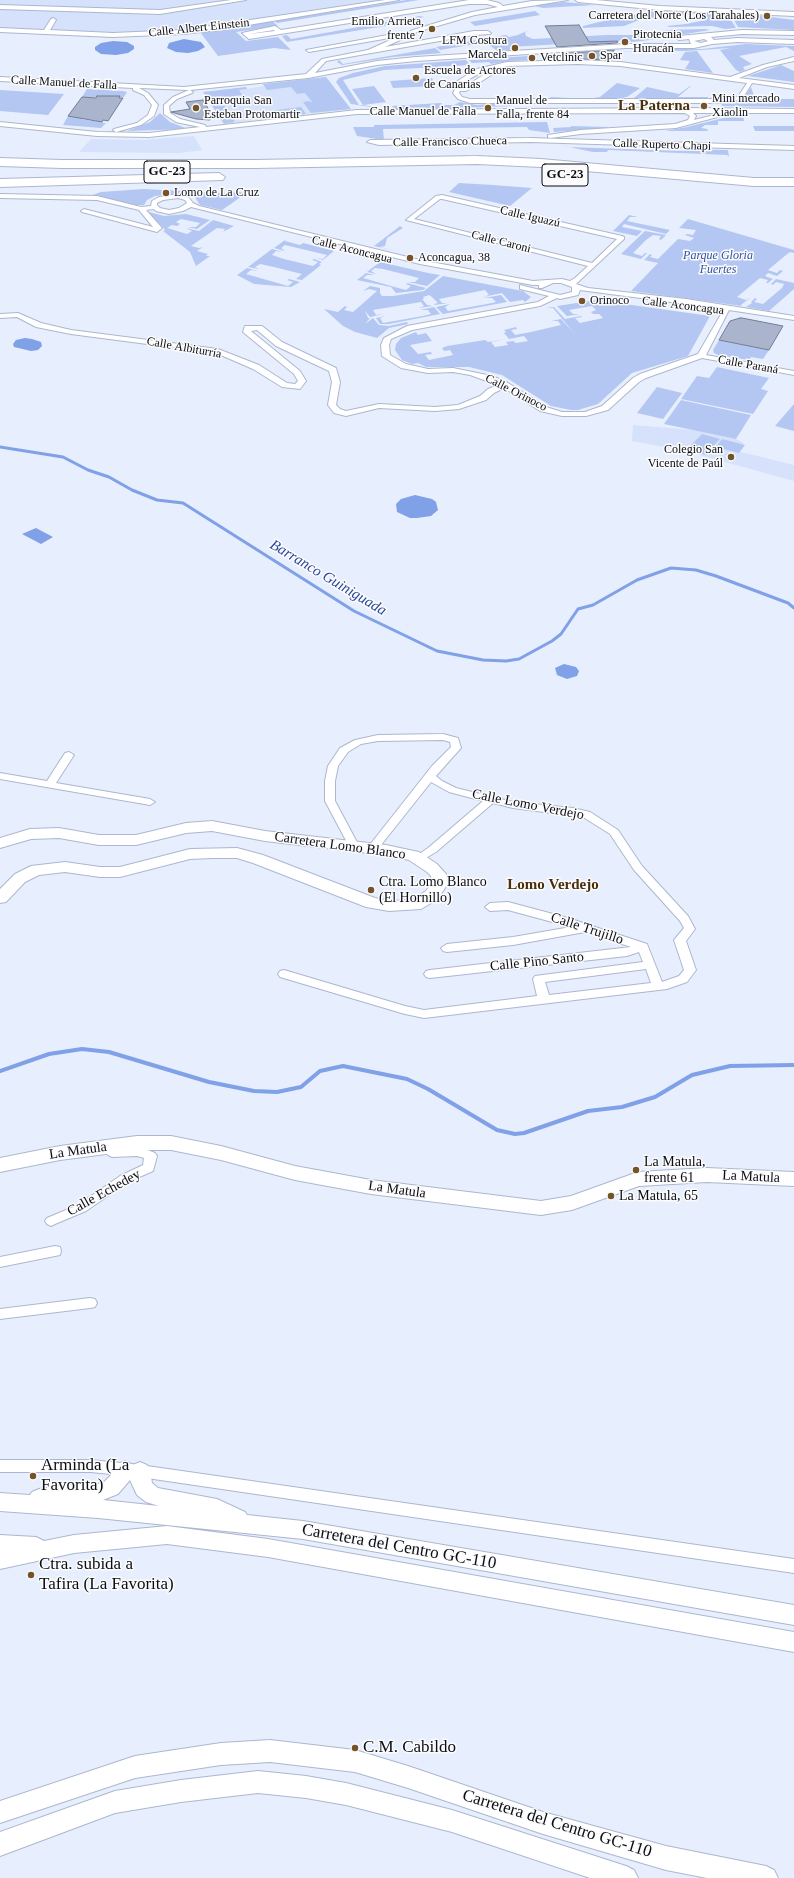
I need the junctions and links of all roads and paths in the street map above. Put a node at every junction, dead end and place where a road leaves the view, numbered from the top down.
1 (243, 0) edge
2 (396, 0) edge
3 (565, 0) edge
4 (578, 0) edge
5 (585, 0) edge
6 (533, 1) edge
7 (679, 1) edge
8 (64, 2) dead end
9 (0, 7) edge
10 (502, 8) junction
11 (681, 8) junction
12 (60, 9) junction
13 (755, 12) junction
14 (794, 16) edge
15 (53, 20) dead end
16 (0, 30) edge
17 (46, 32) junction
18 (279, 32) dead end
19 (409, 33) junction
20 (488, 33) dead end
21 (722, 34) junction
22 (794, 34) edge
23 (679, 38) junction
24 (709, 42) junction
25 (794, 42) edge
26 (626, 46) junction
27 (309, 50) dead end
28 (370, 51) junction
29 (335, 58) junction
30 (794, 59) edge
31 (782, 62) junction
32 (328, 65) junction
33 (794, 68) edge
34 (346, 69) junction
35 (321, 74) junction
36 (308, 76) junction
37 (0, 79) edge
38 (730, 79) junction
39 (750, 82) junction
40 (129, 86) junction
41 (212, 87) junction
42 (794, 87) edge
43 (684, 110) junction
44 (744, 110) junction
45 (794, 110) edge
46 (0, 124) edge
47 (676, 126) junction
48 (221, 128) junction
49 (98, 134) junction
50 (530, 140) junction
51 (370, 142) dead end
52 (794, 148) edge
53 (0, 162) edge
54 (62, 164) junction
55 (0, 166) edge
56 (0, 172) edge
57 (335, 172) junction
58 (794, 182) edge
59 (0, 183) edge
60 (794, 191) edge
61 (0, 196) edge
62 (190, 204) junction
63 (155, 207) junction
64 (141, 209) junction
65 (181, 210) junction
66 (84, 211) dead end
67 (410, 220) joint
68 (593, 265) junction
69 (547, 282) junction
70 (574, 285) junction
71 (550, 295) junction
72 (572, 295) junction
73 (726, 311) junction
74 (0, 316) edge
75 (794, 318) edge
76 (794, 323) edge
77 (701, 356) junction
78 (794, 373) edge
79 (505, 385) junction
80 (69, 755) dead end
81 (0, 776) edge
82 (431, 776) junction
83 (50, 784) junction
84 (490, 800) junction
85 (150, 802) dead end
86 (0, 843) edge
87 (354, 846) junction
88 (373, 848) junction
89 (419, 859) junction
90 (0, 898) edge
91 (490, 907) dead end
92 (585, 928) junction
93 (643, 947) junction
94 (447, 948) dead end
95 (650, 965) junction
96 (284, 974) dead end
97 (430, 974) dead end
98 (658, 986) junction
99 (544, 1000) junction
100 (60, 1154) junction
101 (0, 1165) edge
102 (794, 1179) edge
103 (51, 1221) dead end
104 (55, 1251) dead end
105 (0, 1262) edge
106 (90, 1303) dead end
107 (0, 1314) edge
108 (0, 1466) edge
109 (132, 1470) junction
110 (3, 1503) edge
111 (251, 1523) junction
112 (0, 1544) edge
113 (66, 1545) junction
114 (0, 1560) edge
115 (794, 1566) edge
116 (794, 1615) edge
117 (794, 1642) edge
118 (0, 1812) edge
119 (0, 1844) edge
120 (626, 1878) edge
121 (766, 1878) edge

1 - 12 street
2 - 17 street, Calle Albert Einstein
3 - 6 street
4 - 5 street
5 - 11 street
6 - 10 street
7 - 11 street
8 - 12 street
9 - 12 street
10 - 18 street
10 - 19 street
11 - 13 street
13 - 14 street
13 - 14 street
15 - 17 street
16 - 17 street, Calle Albert Einstein
19 - 27 street
19 - 28 street
20 - 28 street
21 - 22 street, Calle Manuel de Falla
21 - 23 street, Calle Manuel de Falla
21 - 24 street, Calle Manuel de Falla
23 - 24 street, Calle Manuel de Falla
23 - 26 street, Calle Manuel de Falla
24 - 25 street, Calle Manuel de Falla
24 - 26 street, Calle Manuel de Falla
26 - 34 street, Calle Manuel de Falla
28 - 29 street
29 - 32 street
29 - 36 street
30 - 31 street
31 - 33 street
31 - 38 street
32 - 34 street
32 - 35 street
34 - 35 street, Calle Manuel de Falla
35 - 36 street, Calle Manuel de Falla
36 - 41 street, Calle Manuel de Falla
37 - 40 street, Calle Manuel de Falla
38 - 39 street
38 - 39 street
39 - 42 street
40 - 41 street, Calle Manuel de Falla
40 - 49 street, Calle Manuel de Falla
41 - 48 street, Calle Manuel de Falla
43 - 44 street, Calle Manuel de Falla
43 - 47 street
43 - 48 street, Calle Manuel de Falla
44 - 45 street, Calle Manuel de Falla
44 - 47 street
46 - 49 street, Calle Manuel de Falla
47 - 50 street
48 - 49 street, Calle Manuel de Falla
50 - 51 street, Calle Francisco Chueca
50 - 52 street, Calle Ruperto Chapi
53 - 54 highway
54 - 55 highway, GC-23
54 - 58 highway, GC-23
56 - 57 highway, GC-23
57 - 59 highway
57 - 60 highway, GC-23
61 - 64 street
62 - 63 street, Calle Aconcagua
62 - 65 street
62 - 69 street, Calle Aconcagua
63 - 64 street
63 - 65 street, Calle Aconcagua
64 - 66 street
65 - 71 street, Calle Aconcagua
67 - 68 street, Calle Caroni
67 - 68 street, Calle Iguazú
68 - 70 street
69 - 70 street, Calle Aconcagua
69 - 71 street
70 - 72 street
70 - 75 street, Calle Aconcagua
71 - 72 street, Calle Aconcagua
71 - 79 street, Calle Orinoco
72 - 73 street, Calle Aconcagua
73 - 76 street, Calle Aconcagua
73 - 77 street
74 - 79 street, Calle Albiturría
77 - 78 street, Calle Paraná
77 - 79 street, Calle Orinoco
80 - 83 street
81 - 83 street
82 - 84 street, Calle Lomo Verdejo
82 - 87 street
82 - 88 street
83 - 85 street
84 - 89 street
84 - 98 street, Calle Lomo Verdejo
86 - 87 main road, Carretera Lomo Blanco
87 - 88 main road, Carretera Lomo Blanco
88 - 89 main road, Carretera Lomo Blanco
89 - 90 main road, Carretera Lomo Blanco
91 - 92 street, Calle Trujillo
92 - 93 street, Calle Trujillo
92 - 94 street
93 - 95 street
93 - 97 street, Calle Pino Santo
95 - 98 street
95 - 99 street
96 - 99 street, Calle Lomo Verdejo
98 - 99 street, Calle Lomo Verdejo
100 - 101 main road, La Matula
100 - 102 main road, La Matula
100 - 103 street, Calle Echedey
104 - 105 street
106 - 107 street
108 - 109 street
109 - 110 main road
109 - 111 main road
109 - 115 street
110 - 111 main road, Carretera del Centro GC-110
111 - 116 main road, Carretera del Centro GC-110
112 - 113 main road
113 - 114 main road
113 - 117 main road, Carretera del Centro GC-110
118 - 121 main road, Carretera del Centro GC-110
119 - 120 main road, Carretera del Centro GC-110

